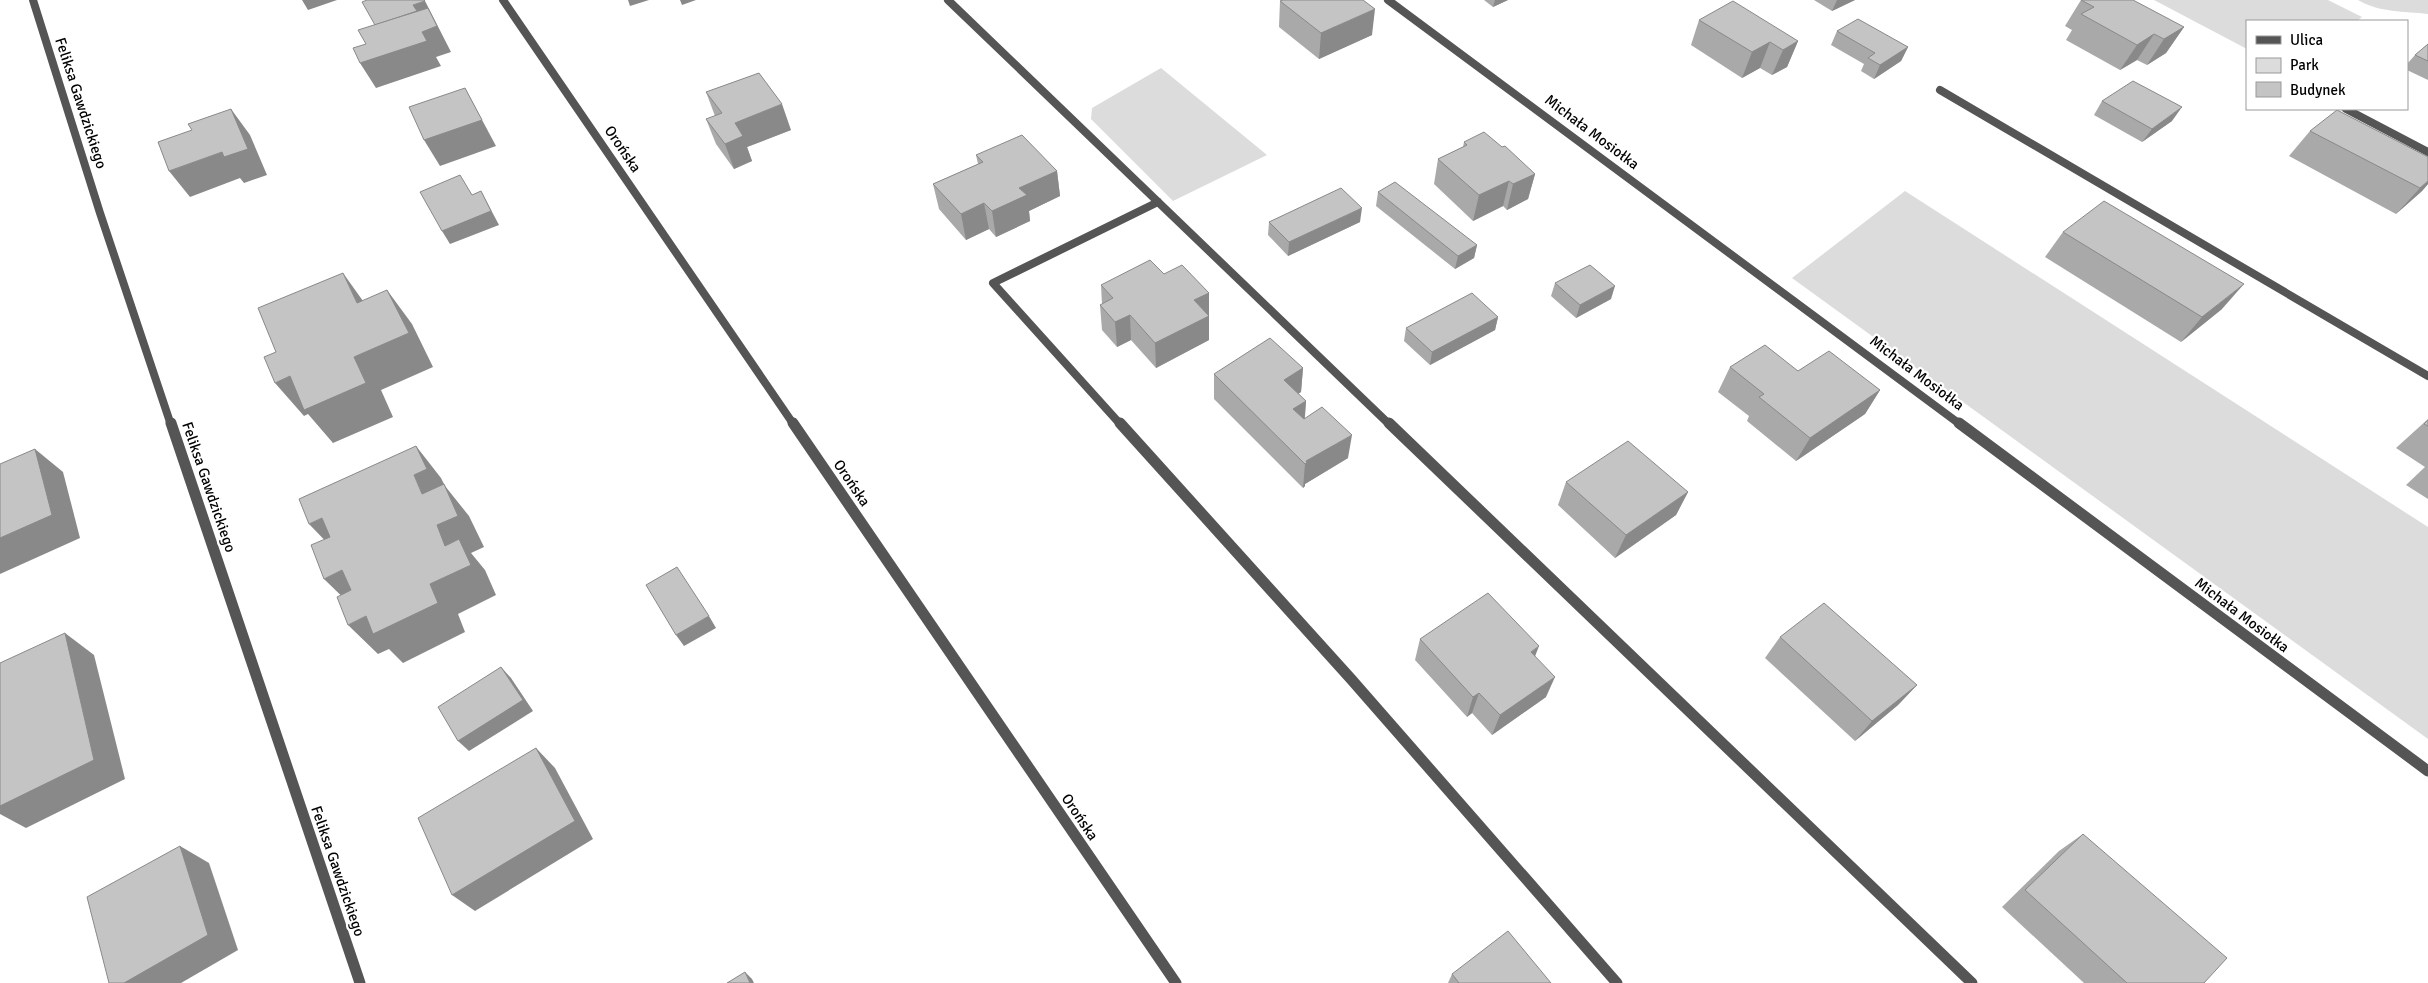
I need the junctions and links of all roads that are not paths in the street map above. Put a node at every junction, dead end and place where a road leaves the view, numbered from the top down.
1 (33, 0) edge
2 (503, 0) edge
3 (948, 0) edge
4 (1388, 0) edge
5 (1940, 90) dead end
6 (2348, 110) edge
7 (2428, 152) edge
8 (1158, 202) junction
9 (2428, 376) edge
10 (2428, 771) edge
11 (360, 983) edge
12 (1176, 983) edge
13 (1617, 983) edge
14 (1972, 983) edge

1 - 11 street, Feliksa Gawdzickiego
2 - 12 street, Orońska
3 - 8 street
4 - 10 street, Michała Mosiołka
5 - 9 street
6 - 7 street
8 - 13 street
8 - 14 street

